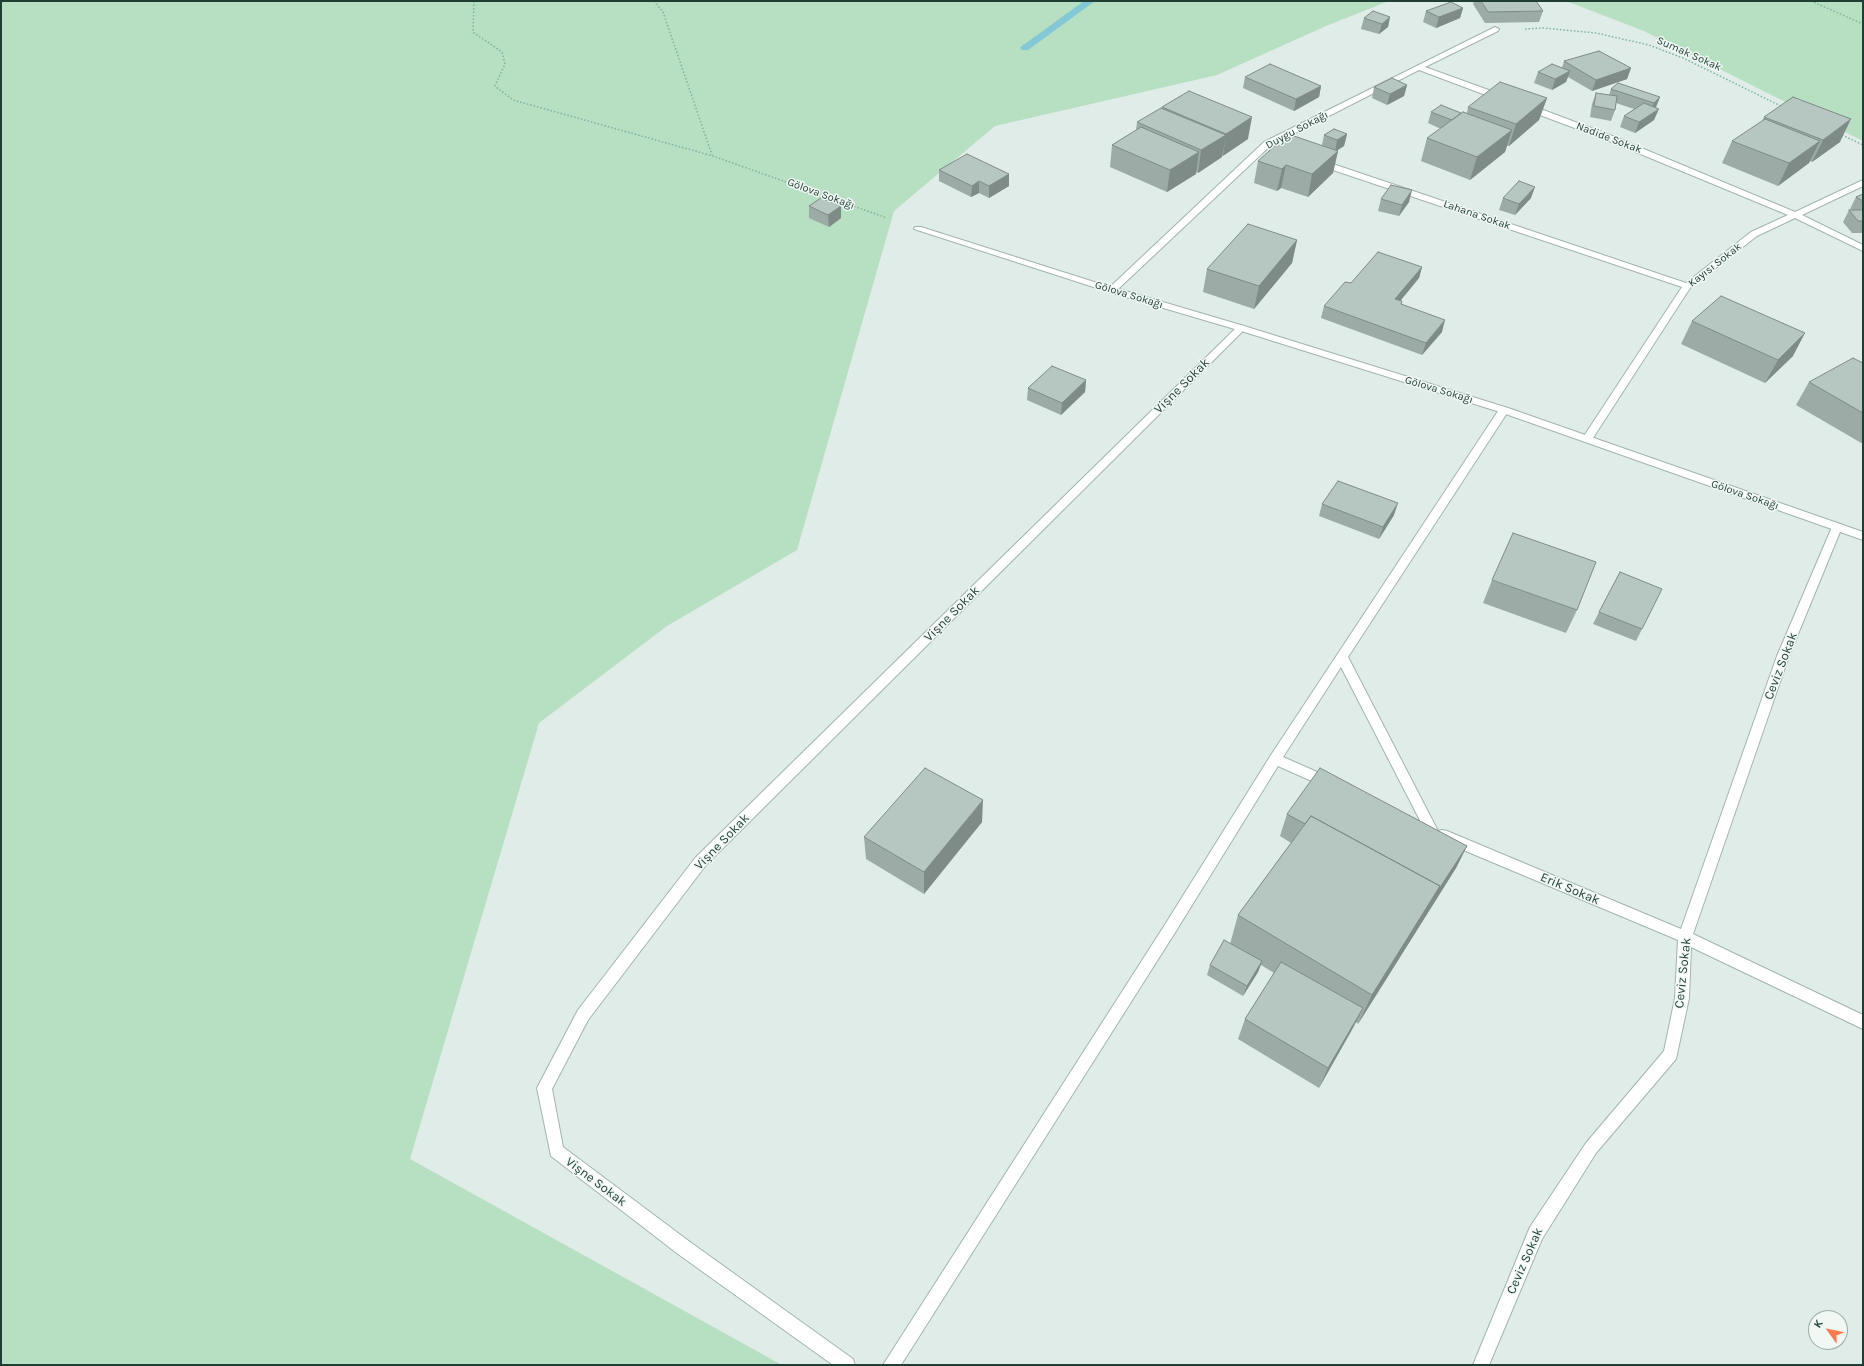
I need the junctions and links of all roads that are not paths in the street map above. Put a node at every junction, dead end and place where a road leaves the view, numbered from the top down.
1 (1495, 29) road end
2 (1419, 68) junction
3 (1267, 144) junction
4 (1282, 149) edge
5 (1312, 160) edge
6 (1863, 183) edge
7 (1796, 215) junction
8 (918, 229) road end
9 (1863, 248) edge
10 (1687, 286) junction
11 (1112, 290) junction
12 (1241, 328) junction
13 (1504, 410) junction
14 (1587, 439) junction
15 (1837, 527) junction
16 (1863, 536) edge
17 (1342, 657) junction
18 (1275, 759) junction
19 (1340, 788) edge
20 (1411, 820) edge
21 (1432, 830) junction
22 (1685, 937) junction
23 (1863, 1022) edge
24 (847, 1365) edge
25 (891, 1365) edge
26 (1481, 1365) edge

1 - 2 street, Duygu Sokağı
2 - 3 street, Duygu Sokağı
2 - 7 street, Nadide Sokak
3 - 4 street
3 - 11 street, Duygu Sokağı
5 - 10 street, Lahana Sokak
6 - 7 street, Kayısı Sokak
7 - 9 street, Nadide Sokak
7 - 10 street, Kayısı Sokak
8 - 11 street, Gölova Sokağı
10 - 14 street, Kayısı Sokak
11 - 12 street, Gölova Sokağı
12 - 13 street, Gölova Sokağı
12 - 24 street, Vişne Sokak
13 - 14 street, Gölova Sokağı
13 - 17 street
14 - 15 street, Gölova Sokağı
15 - 16 street, Gölova Sokağı
15 - 22 street, Ceviz Sokak
17 - 18 street
17 - 21 street
18 - 19 street
18 - 25 street
20 - 21 street, Erik Sokak
21 - 22 street, Erik Sokak
22 - 23 street, Erik Sokak
22 - 26 street, Ceviz Sokak

